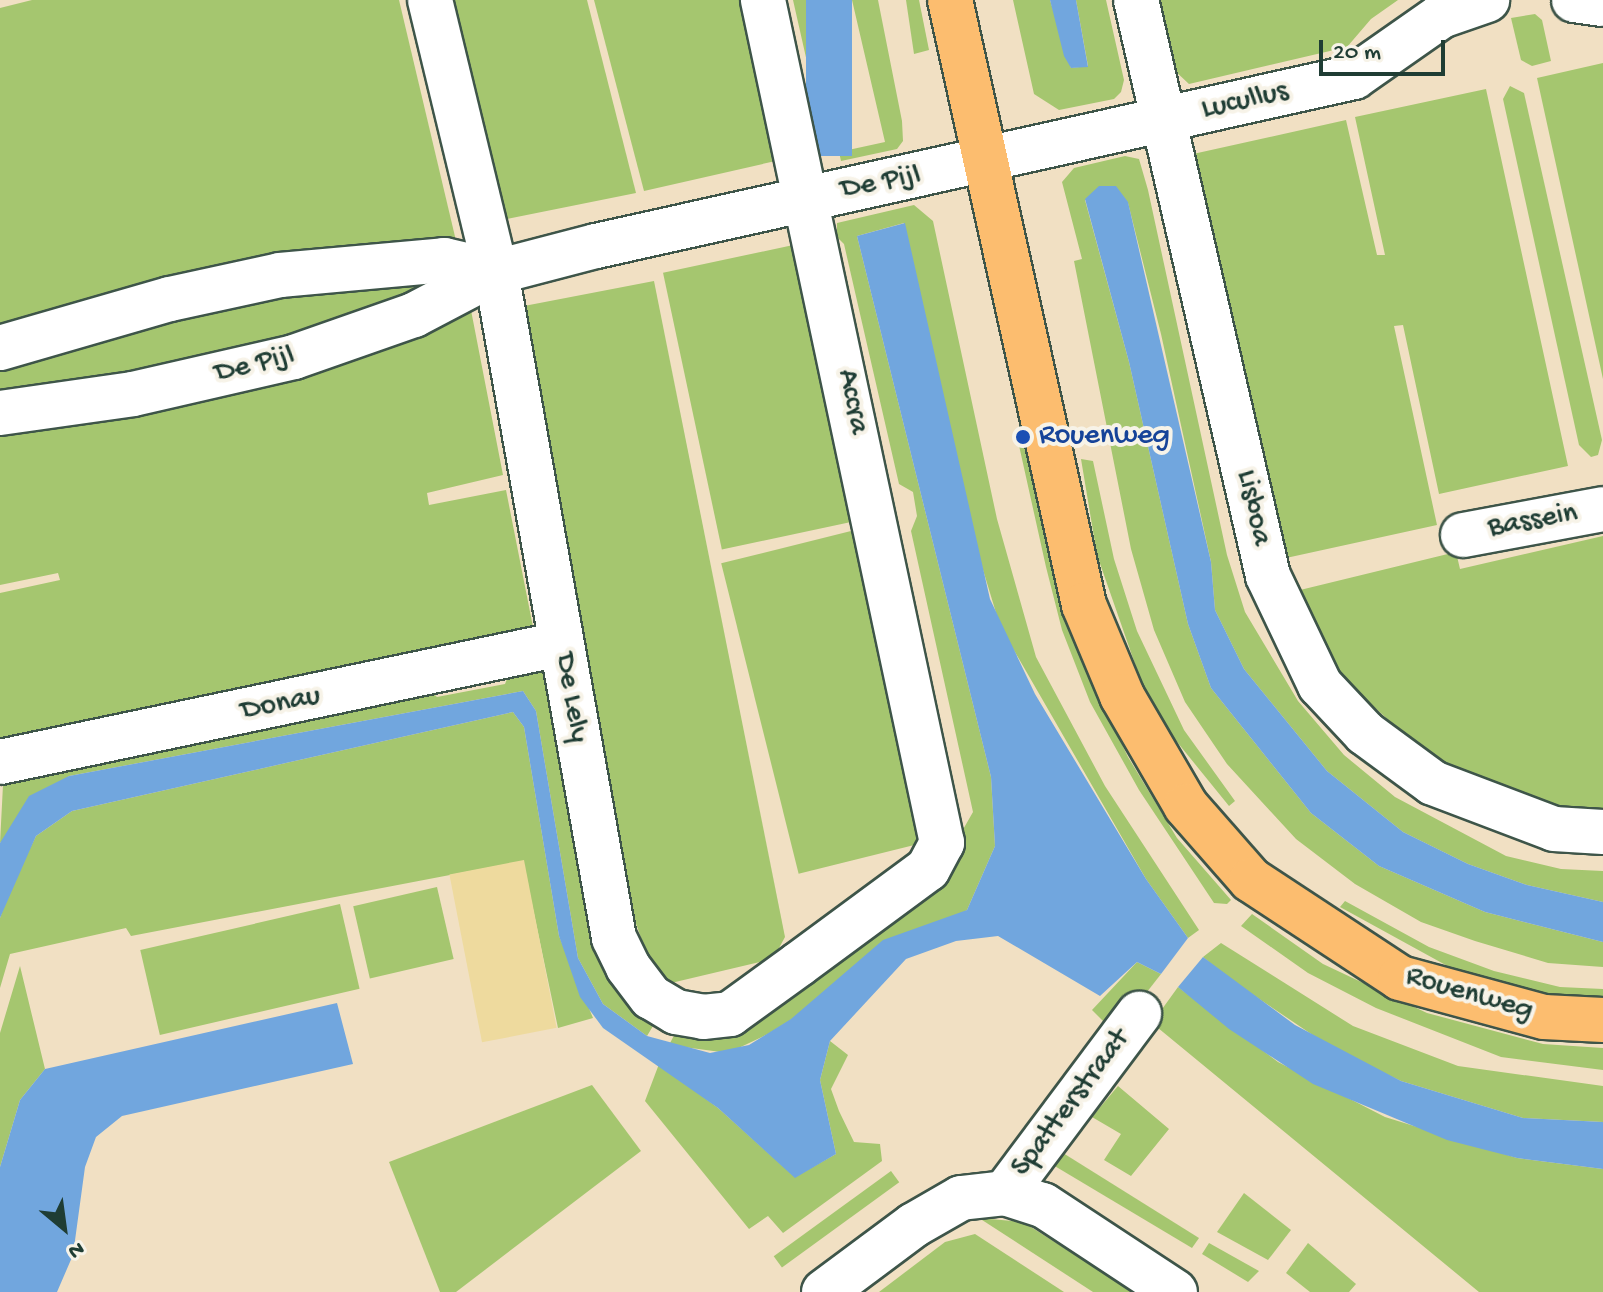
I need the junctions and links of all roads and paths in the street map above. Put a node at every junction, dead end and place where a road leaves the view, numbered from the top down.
1 (430, 0) edge
2 (763, 0) edge
3 (950, 0) edge
4 (1136, 0) edge
5 (1487, 0) edge
6 (1574, 0) edge
7 (1603, 4) edge
8 (1163, 120) junction
9 (986, 160) junction
10 (807, 198) junction
11 (496, 272) junction
12 (0, 348) edge
13 (0, 413) edge
14 (1603, 509) edge
15 (1463, 535) dead end
16 (560, 644) junction
17 (0, 762) edge
18 (938, 804) joint
19 (1603, 832) edge
20 (1139, 1014) dead end
21 (1603, 1020) edge
22 (1005, 1193) junction
23 (824, 1292) edge
24 (1175, 1292) edge

1 - 11 street, De Lely
2 - 10 street, Accra
3 - 9 main road, Rouenweg
4 - 8 street, Lisboa
5 - 8 street, Lucullus
6 - 7 street
8 - 9 street, Lucullus
8 - 19 street, Lisboa
9 - 10 street, De Pijl
9 - 21 main road, Rouenweg
10 - 11 street, De Pijl
10 - 18 street, Accra
11 - 12 street, De Pijl
11 - 13 street, De Pijl
11 - 16 street, De Lely
14 - 15 street, Bassein
16 - 17 street, Donau
16 - 18 street, De Lely
20 - 22 street, Spatterstraat
22 - 23 street, Spatterstraat
22 - 24 street, Spatterstraat

